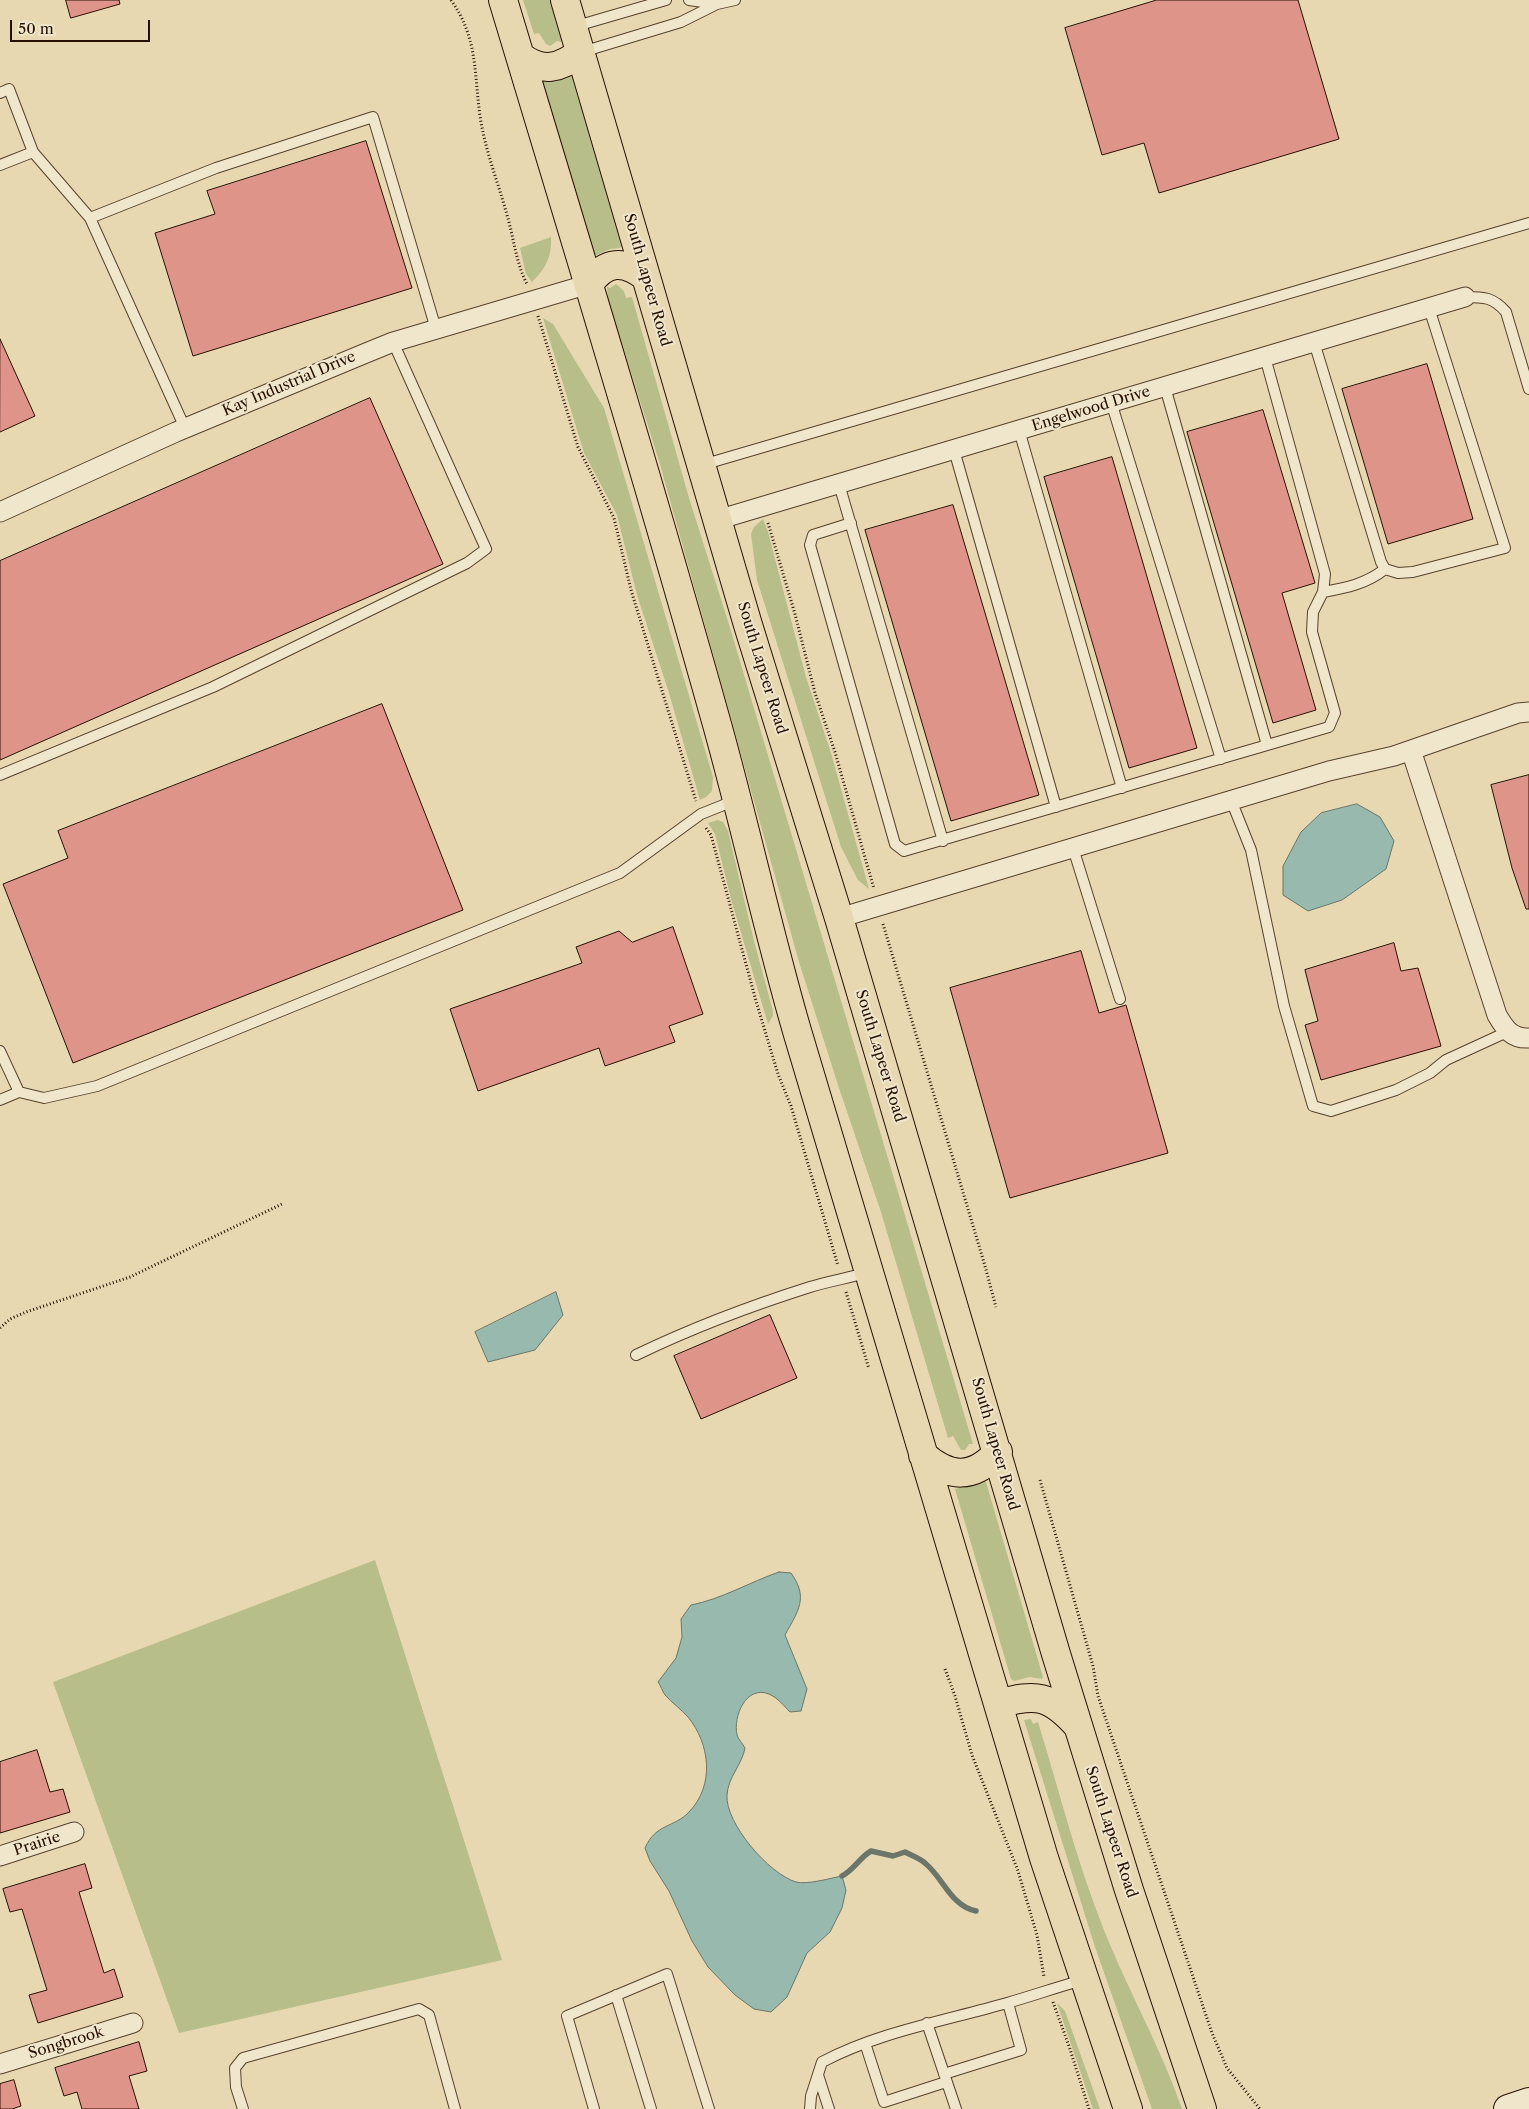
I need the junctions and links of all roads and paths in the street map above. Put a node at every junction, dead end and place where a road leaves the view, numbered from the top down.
1 (451, 0) edge
2 (503, 0) edge
3 (565, 0) edge
4 (666, 0) edge
5 (689, 0) edge
6 (735, 0) edge
7 (717, 4) junction
8 (573, 27) junction
9 (581, 52) junction
10 (520, 56) junction
11 (0, 93) edge
12 (33, 152) junction
13 (0, 165) edge
14 (90, 218) junction
15 (1529, 223) edge
16 (646, 277) junction
17 (589, 284) junction
18 (528, 285) dead end
19 (1465, 297) joint
20 (1429, 308) junction
21 (538, 318) dead end
22 (436, 329) junction
23 (393, 342) junction
24 (1314, 342) junction
25 (1264, 357) junction
26 (1165, 386) junction
27 (1529, 389) edge
28 (1111, 402) junction
29 (185, 428) junction
30 (1019, 430) junction
31 (954, 450) junction
32 (701, 465) junction
33 (839, 484) junction
34 (0, 512) edge
35 (717, 520) junction
36 (851, 523) junction
37 (771, 531) dead end
38 (1386, 570) junction
39 (1323, 592) junction
40 (1529, 712) edge
41 (1267, 745) junction
42 (1411, 750) junction
43 (1221, 759) junction
44 (0, 775) edge
45 (1122, 788) junction
46 (736, 800) junction
47 (1231, 800) junction
48 (1056, 807) junction
49 (702, 814) junction
50 (942, 841) junction
51 (1073, 848) junction
52 (874, 890) dead end
53 (839, 918) junction
54 (883, 923) dead end
55 (1120, 999) dead end
56 (1507, 1032) junction
57 (1529, 1038) edge
58 (0, 1051) edge
59 (19, 1092) junction
60 (0, 1100) edge
61 (284, 1203) dead end
62 (870, 1272) junction
63 (842, 1280) junction
64 (996, 1307) dead end
65 (0, 1328) edge
66 (636, 1355) dead end
67 (870, 1368) dead end
68 (998, 1452) junction
69 (923, 1455) junction
70 (1040, 1480) dead end
71 (945, 1669) dead end
72 (998, 1704) junction
73 (1078, 1726) junction
74 (74, 1832) dead end
75 (0, 1856) edge
76 (1084, 1980) junction
77 (1048, 1989) junction
78 (616, 1995) junction
79 (1008, 2003) junction
80 (133, 2023) dead end
81 (927, 2024) junction
82 (865, 2043) junction
83 (0, 2064) edge
84 (818, 2075) junction
85 (945, 2078) junction
86 (1529, 2102) edge
87 (242, 2109) edge
88 (455, 2109) edge
89 (594, 2109) edge
90 (651, 2109) edge
91 (709, 2109) edge
92 (810, 2109) edge
93 (829, 2109) edge
94 (956, 2109) edge
95 (1089, 2109) edge
96 (1128, 2109) edge
97 (1202, 2109) edge
98 (1260, 2109) edge
99 (1508, 2109) edge

1 - 18 path
2 - 10 main road
3 - 8 main road, South Lapeer Road
4 - 8 lane
5 - 7 lane
6 - 7 lane
7 - 9 lane
8 - 9 main road, South Lapeer Road
9 - 10 main road
9 - 16 main road, South Lapeer Road
10 - 17 main road
11 - 12 lane
12 - 13 lane
12 - 14 lane
14 - 22 lane
14 - 29 lane
15 - 32 lane
16 - 17 main road
16 - 32 main road, South Lapeer Road
17 - 22 street, Kay Industrial Drive
17 - 46 main road
19 - 20 street, Engelwood Drive
19 - 27 lane
20 - 24 street, Engelwood Drive
20 - 38 lane
21 - 49 path
22 - 23 street, Kay Industrial Drive
23 - 29 street, Kay Industrial Drive
23 - 44 lane
24 - 25 street, Engelwood Drive
24 - 38 lane
25 - 26 street, Engelwood Drive
25 - 39 lane
26 - 28 street, Engelwood Drive
26 - 41 lane
28 - 30 street, Engelwood Drive
28 - 43 lane
29 - 34 street, Kay Industrial Drive
30 - 31 street, Engelwood Drive
30 - 45 lane
31 - 33 street, Engelwood Drive
31 - 48 lane
32 - 35 main road, South Lapeer Road
33 - 35 street, Engelwood Drive
33 - 36 lane
35 - 53 main road, South Lapeer Road
36 - 50 lane
36 - 50 lane
37 - 52 path
38 - 39 lane
39 - 41 lane
40 - 42 street
41 - 43 lane
42 - 47 street
42 - 56 street
43 - 45 lane
45 - 48 lane
46 - 49 lane
46 - 62 main road
47 - 51 street
47 - 56 lane
48 - 50 lane
49 - 59 lane
49 - 63 path
51 - 53 street
51 - 55 lane
53 - 68 main road, South Lapeer Road
54 - 64 path
56 - 57 street
58 - 59 lane
59 - 60 lane
61 - 65 path
62 - 63 lane
62 - 69 main road
63 - 66 lane
63 - 67 path
68 - 69 main road
68 - 73 main road, South Lapeer Road
69 - 72 main road
70 - 98 path
71 - 77 path
72 - 73 main road
72 - 76 main road
73 - 97 main road, South Lapeer Road
74 - 75 street, Prairie
76 - 77 lane
76 - 96 main road
77 - 79 lane
77 - 95 path
78 - 89 lane
78 - 90 lane
78 - 91 lane
79 - 81 lane
79 - 85 lane
80 - 83 street, Songbrook
81 - 82 lane
81 - 85 lane
82 - 84 lane
82 - 85 lane
84 - 92 lane
84 - 93 lane
85 - 94 lane
86 - 99 main road
87 - 88 lane

